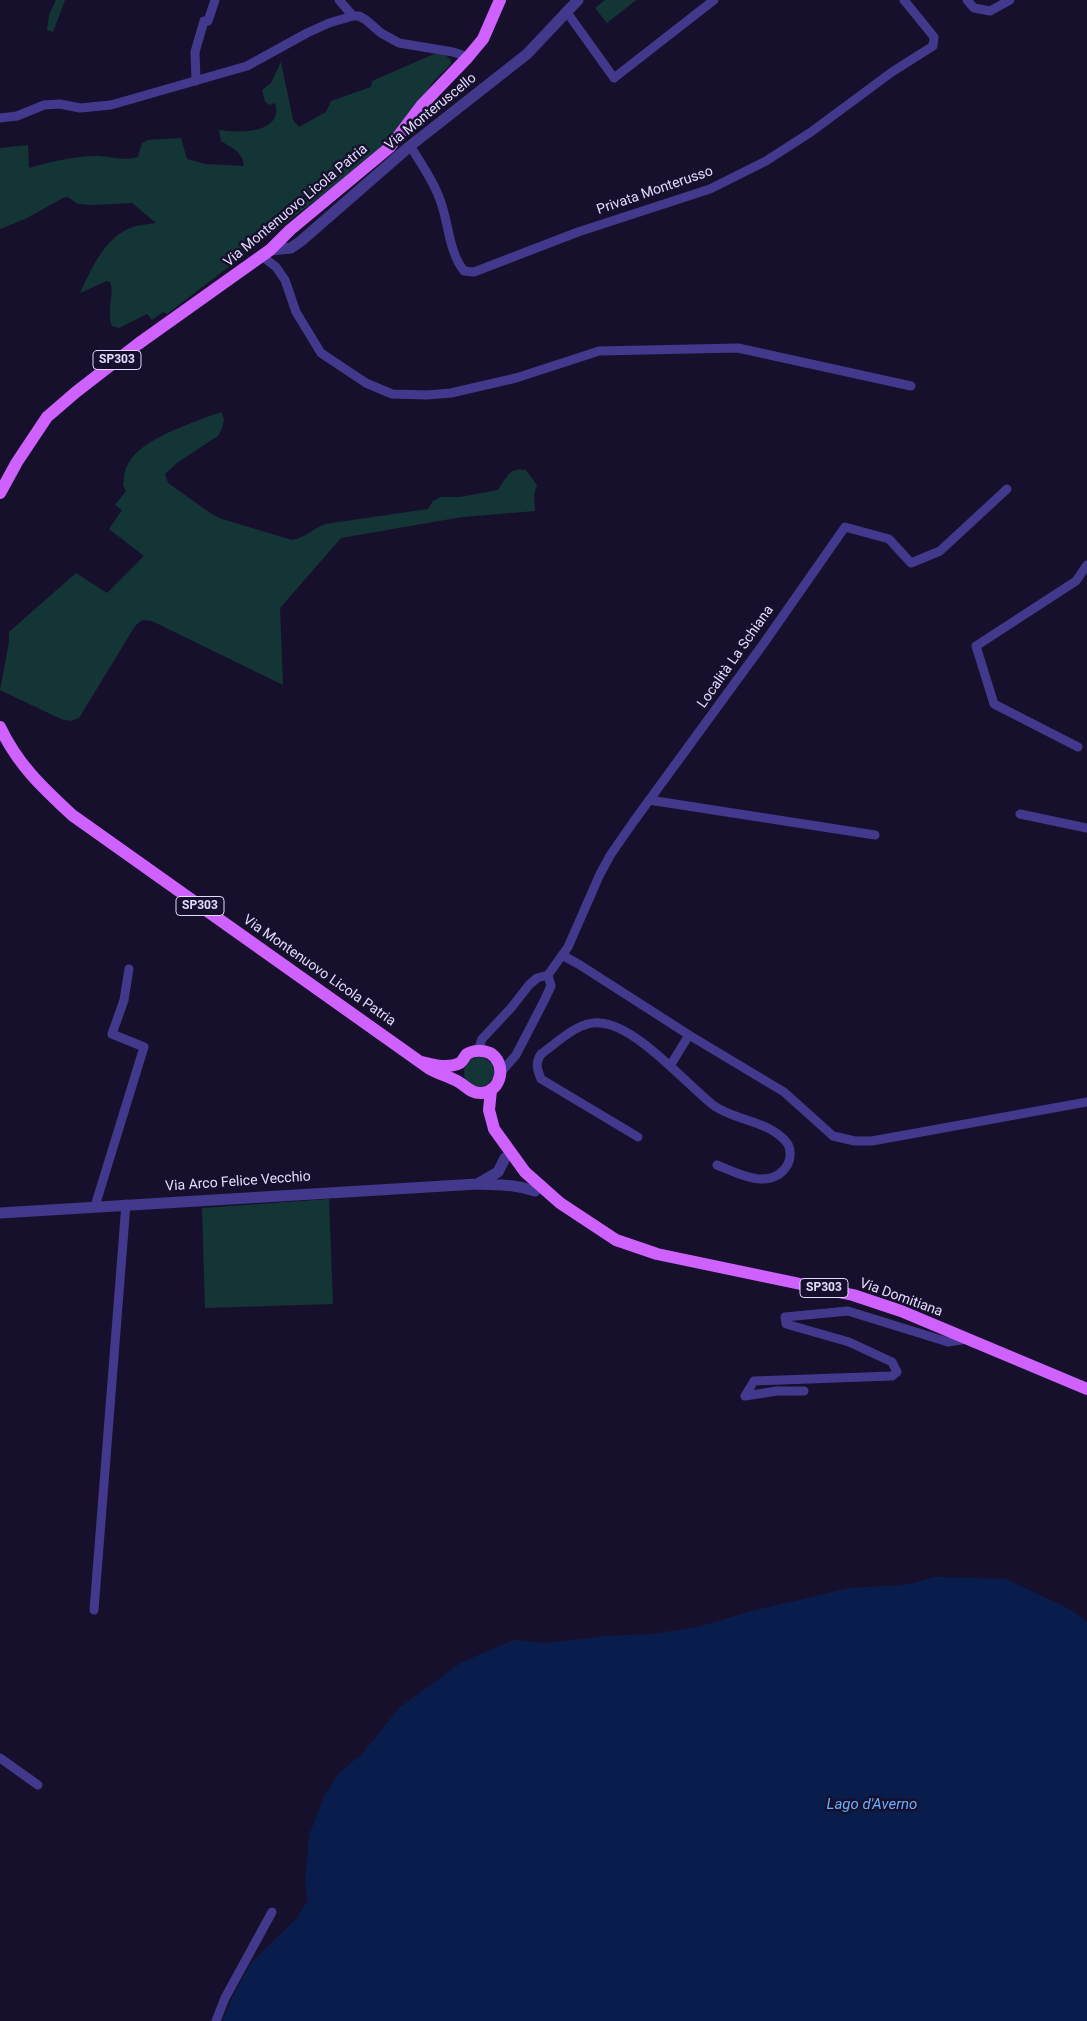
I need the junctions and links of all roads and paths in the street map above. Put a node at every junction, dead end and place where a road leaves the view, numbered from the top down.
1 (215, 0) edge
2 (339, 0) edge
3 (500, 0) edge
4 (578, 0) edge
5 (714, 0) edge
6 (904, 0) edge
7 (967, 0) edge
8 (1010, 0) edge
9 (566, 11) junction
10 (353, 16) junction
11 (468, 57) junction
12 (196, 81) junction
13 (0, 118) edge
14 (410, 146) junction
15 (290, 230) junction
16 (301, 241) junction
17 (266, 253) junction
18 (912, 386) dead end
19 (1007, 489) dead end
20 (0, 492) edge
21 (1087, 565) edge
22 (0, 727) edge
23 (1078, 747) dead end
24 (649, 800) junction
25 (1020, 814) dead end
26 (1087, 828) edge
27 (875, 835) dead end
28 (562, 955) junction
29 (129, 969) dead end
30 (548, 975) junction
31 (689, 1035) junction
32 (478, 1051) junction
33 (422, 1062) junction
34 (460, 1062) junction
35 (670, 1066) junction
36 (501, 1072) junction
37 (461, 1083) junction
38 (491, 1090) junction
39 (473, 1092) junction
40 (1087, 1102) edge
41 (638, 1138) dead end
42 (505, 1158) junction
43 (717, 1165) dead end
44 (521, 1170) junction
45 (505, 1183) junction
46 (477, 1184) junction
47 (535, 1191) junction
48 (560, 1203) junction
49 (126, 1204) junction
50 (95, 1206) junction
51 (0, 1213) edge
52 (967, 1339) junction
53 (1087, 1389) edge
54 (804, 1391) dead end
55 (94, 1610) dead end
56 (0, 1758) edge
57 (38, 1785) dead end
58 (272, 1912) dead end
59 (216, 2021) edge

1 - 12 street
2 - 10 street
3 - 11 main road, Via Montenuovo Licola Patria / SP303
4 - 9 street, Via Monteruscello
5 - 9 street
6 - 14 street, Privata Monterusso
7 - 8 street
9 - 14 street, Via Monteruscello
10 - 11 street
10 - 12 street
11 - 15 main road, Via Montenuovo Licola Patria / SP303
12 - 13 street
14 - 16 street, Via Monteruscello
15 - 16 street
15 - 17 main road, Via Montenuovo Licola Patria / SP303
16 - 17 street, Via Monteruscello
17 - 18 street
17 - 20 main road, Via Montenuovo Licola Patria / SP303
19 - 24 street, Località La Schiana
21 - 23 street
22 - 33 main road, Via Montenuovo Licola Patria / SP303
24 - 27 street
24 - 28 street, Località La Schiana
25 - 26 street
28 - 30 street, Località La Schiana
28 - 31 street
29 - 50 street
30 - 32 street, Località La Schiana
30 - 36 street, Località La Schiana
31 - 35 street
31 - 40 street
32 - 34 main road, Via Montenuovo Licola Patria
32 - 36 main road
33 - 34 main road, Via Montenuovo Licola Patria
33 - 37 main road, Via Montenuovo Licola Patria
34 - 37 main road
35 - 41 street
35 - 43 street
36 - 38 main road
37 - 39 main road, Via Montenuovo Licola Patria
38 - 39 main road
38 - 44 main road, Via Domitiana
39 - 42 main road, Via Domitiana
42 - 44 main road, Via Domitiana
42 - 46 street, Via Arco Felice Vecchio
44 - 45 street
44 - 47 main road, Via Domitiana
44 - 48 main road, Via Domitiana / SP303
45 - 46 street, Via Arco Felice Vecchio
45 - 47 street, Via Arco Felice Vecchio
46 - 49 street, Via Arco Felice Vecchio
47 - 48 main road, Via Domitiana
48 - 52 main road, Via Domitiana / SP303
49 - 50 street, Via Arco Felice Vecchio
49 - 55 street
50 - 51 street, Via Arco Felice Vecchio
52 - 53 main road, Via Domitiana / SP303
52 - 54 street
56 - 57 street
58 - 59 street

